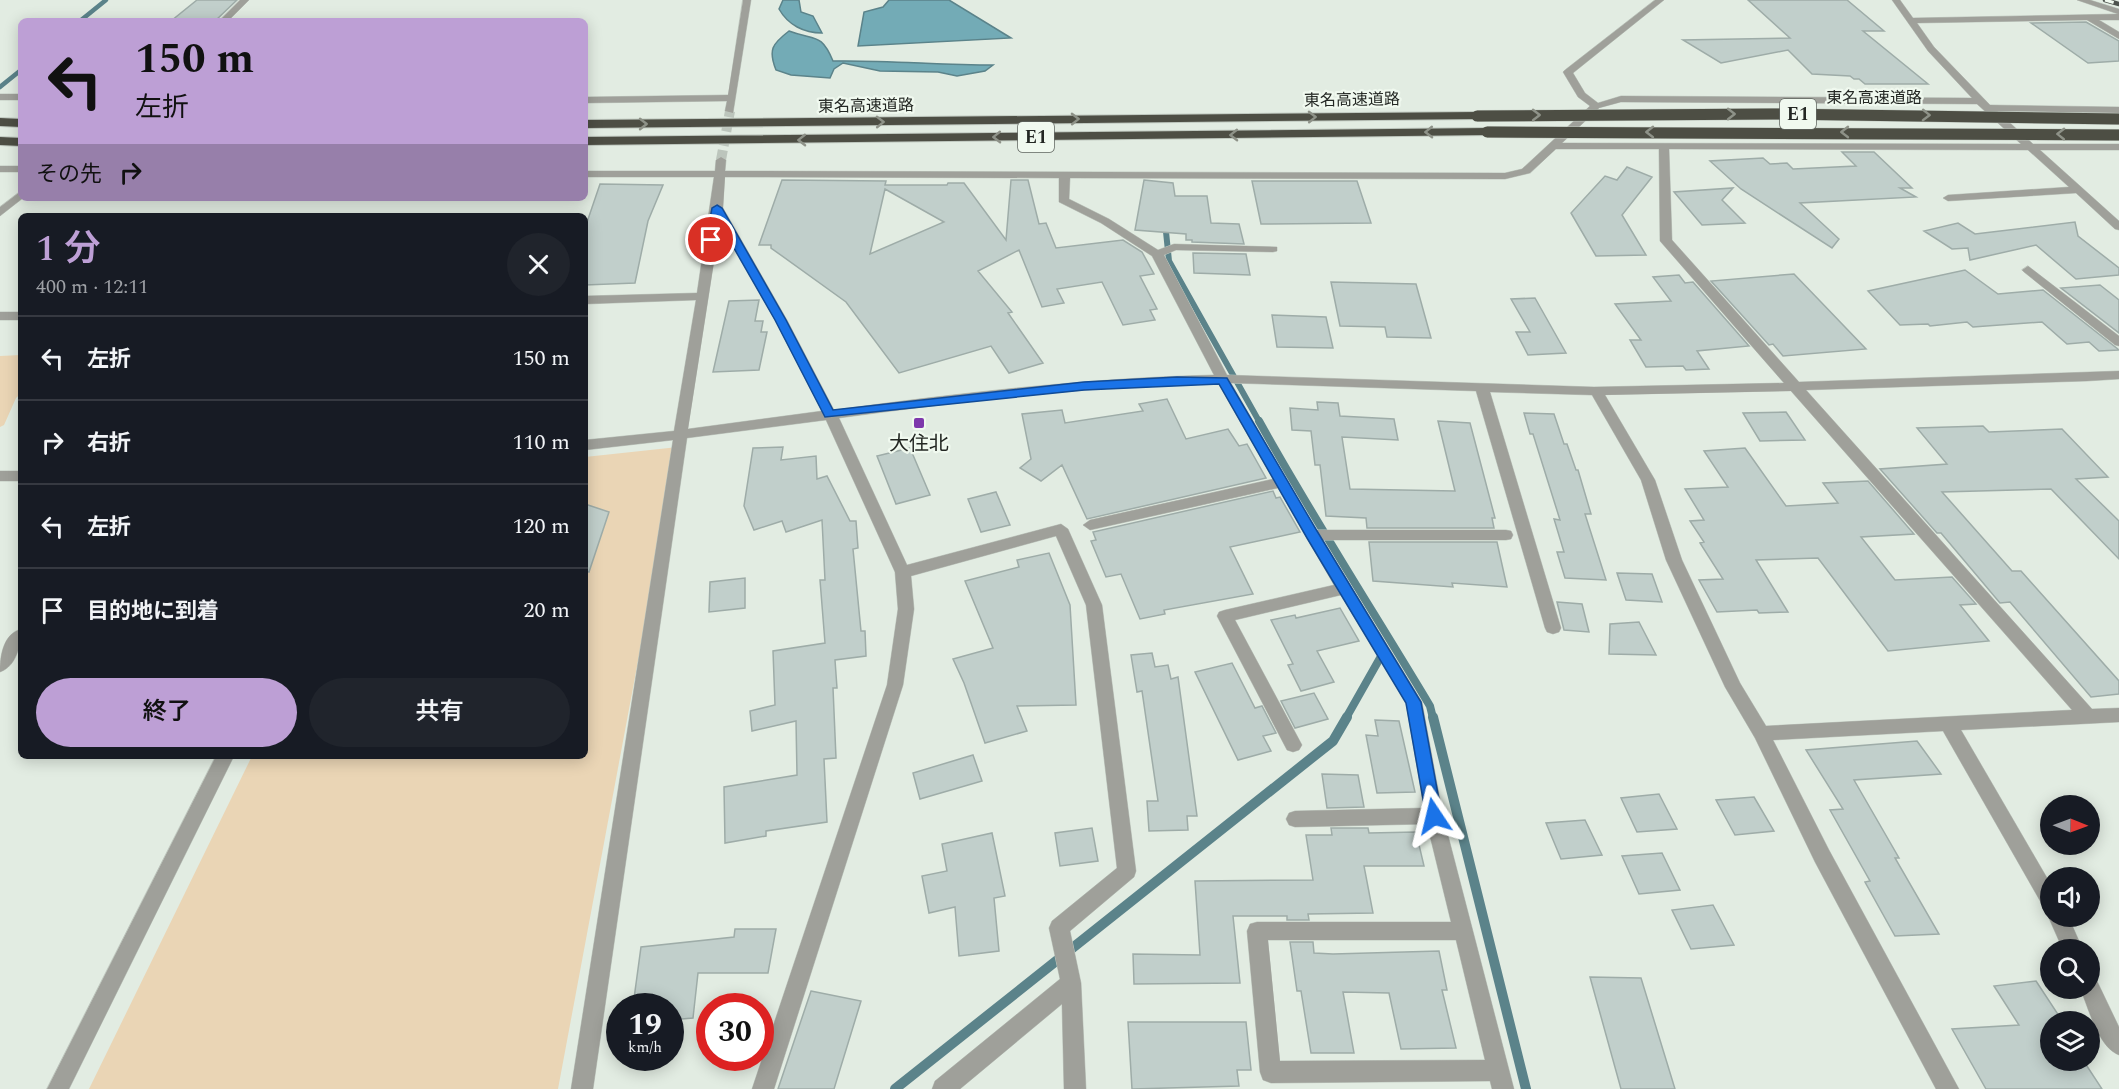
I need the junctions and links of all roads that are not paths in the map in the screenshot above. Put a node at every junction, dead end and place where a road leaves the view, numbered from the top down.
1 (244, 0) edge
2 (747, 0) edge
3 (1660, 0) edge
4 (1896, 0) edge
5 (2081, 0) edge
6 (2119, 12) edge
7 (2119, 17) edge
8 (226, 18) edge
9 (2090, 18) junction
10 (1909, 21) junction
11 (2119, 36) edge
12 (0, 97) edge
13 (18, 97) edge
14 (732, 98) junction
15 (588, 100) edge
16 (1980, 101) junction
17 (1596, 106) junction
18 (1989, 108) junction
19 (2119, 110) edge
20 (730, 111) tunnel mouth
21 (2119, 119) edge
22 (0, 122) edge
23 (18, 123) edge
24 (588, 124) edge
25 (2119, 135) edge
26 (0, 141) edge
27 (588, 141) edge
28 (18, 142) edge
29 (1551, 146) junction
30 (1664, 146) junction
31 (2029, 146) junction
32 (2119, 147) edge
33 (721, 160) tunnel mouth
34 (0, 169) edge
35 (18, 169) edge
36 (721, 172) junction
37 (588, 174) edge
38 (1065, 174) junction
39 (2078, 190) junction
40 (18, 197) edge
41 (1948, 198) dead end
42 (0, 213) edge
43 (715, 214) junction
44 (2119, 227) edge
45 (1273, 249) dead end
46 (1157, 254) junction
47 (2028, 270) dead end
48 (702, 296) junction
49 (588, 300) edge
50 (0, 316) edge
51 (18, 316) edge
52 (2119, 342) edge
53 (2119, 375) edge
54 (1223, 380) junction
55 (1795, 386) junction
56 (1482, 388) junction
57 (1596, 391) junction
58 (830, 414) junction
59 (680, 436) junction
60 (588, 445) edge
61 (0, 476) edge
62 (18, 476) edge
63 (1282, 482) junction
64 (1090, 525) dead end
65 (1312, 535) junction
66 (1506, 535) dead end
67 (903, 572) junction
68 (1345, 588) junction
69 (1553, 628) dead end
70 (18, 639) edge
71 (0, 665) edge
72 (2088, 717) junction
73 (2117, 718) edge
74 (1947, 722) junction
75 (1761, 733) junction
76 (1293, 745) dead end
77 (223, 759) edge
78 (1434, 816) junction
79 (1295, 819) dead end
80 (2040, 883) edge
81 (1462, 931) junction
82 (1070, 976) junction
83 (2095, 999) edge
84 (2119, 1045) edge
85 (1500, 1079) edge
86 (58, 1089) edge
87 (582, 1089) edge
88 (763, 1089) edge
89 (943, 1089) edge
90 (1075, 1089) edge
91 (1948, 1089) edge

1 - 8 street
2 - 14 street
3 - 17 street
4 - 10 street
5 - 6 street
7 - 9 street
9 - 10 street
9 - 11 street
10 - 16 street
12 - 13 street
14 - 15 street
14 - 20 street
16 - 17 street
16 - 18 street
17 - 29 street
18 - 19 street
18 - 31 street
24 -> 21 highway, 東名高速道路 / E1, bridge
22 - 23 highway
25 -> 27 highway, 東名高速道路 / E1, bridge
26 - 28 highway
29 - 30 street
29 - 38 street
30 - 31 street
30 - 55 street
31 - 32 street
31 - 39 street
33 - 36 street
34 - 35 street
36 - 37 street
36 - 38 street
36 - 43 street
38 - 46 street
39 - 41 street
39 - 44 street
40 - 42 street
43 - 48 street
43 - 58 street
45 - 46 street
46 - 54 street
47 - 52 street
48 - 49 street
48 - 59 street
50 - 51 street
53 - 55 street
54 - 56 street
54 - 58 street
54 - 63 street
55 - 57 street
55 - 72 street
56 - 57 street
56 - 69 street
57 - 75 street
58 - 59 street
58 - 67 street
59 - 60 street
59 - 87 street
61 - 62 street
63 - 64 street
63 - 65 street
65 - 66 street
65 - 68 street
67 - 82 street
67 - 88 street
68 - 76 street
68 - 78 street
70 - 71 street
72 - 73 street
72 - 74 street
74 - 75 street
74 - 80 street
75 - 91 street
77 - 86 street
78 - 79 street
78 - 81 street
81 - 85 street
81 - 85 street
82 - 89 street
82 - 90 street
83 - 84 street

